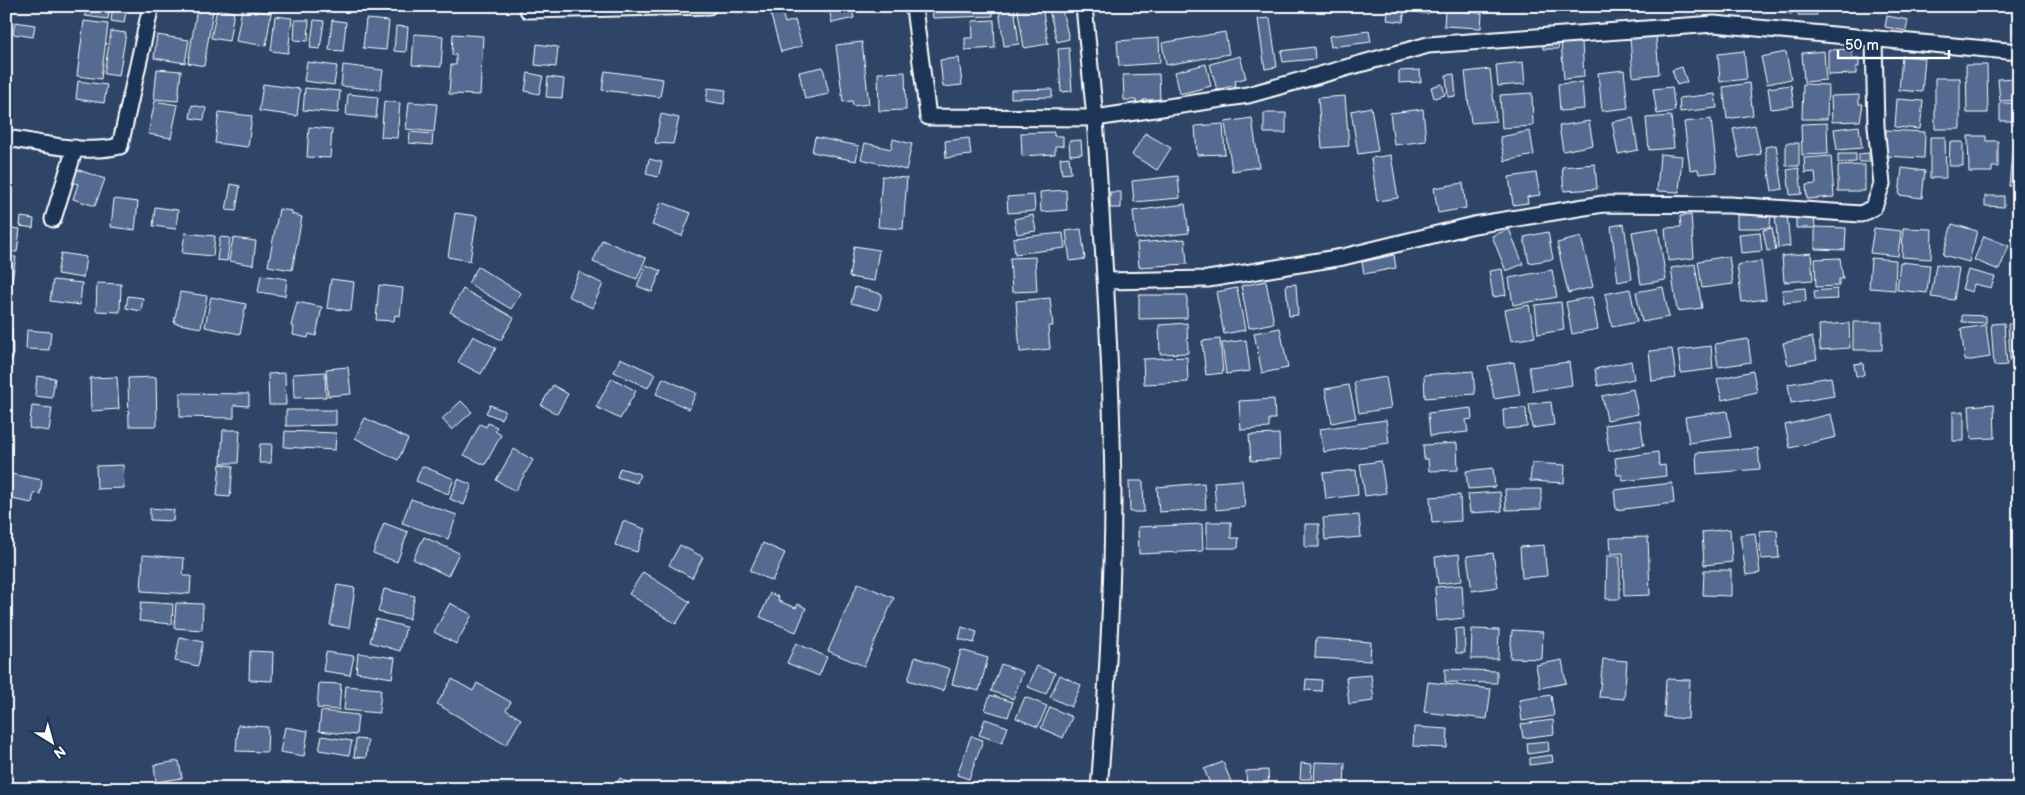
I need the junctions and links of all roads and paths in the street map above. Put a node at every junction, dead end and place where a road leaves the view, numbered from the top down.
1 (151, 6) edge
2 (528, 6) edge
3 (709, 6) edge
4 (910, 6) edge
5 (1084, 6) edge
6 (1874, 41) junction
7 (2019, 52) edge
8 (1095, 118) junction
9 (6, 138) edge
10 (75, 148) junction
11 (53, 219) dead end
12 (1106, 281) junction
13 (1099, 789) edge

1 - 10 street
2 - 3 street
4 - 8 street
5 - 8 street
6 - 7 street
6 - 8 street
6 - 12 street
8 - 12 street
9 - 10 street
10 - 11 street
12 - 13 street

